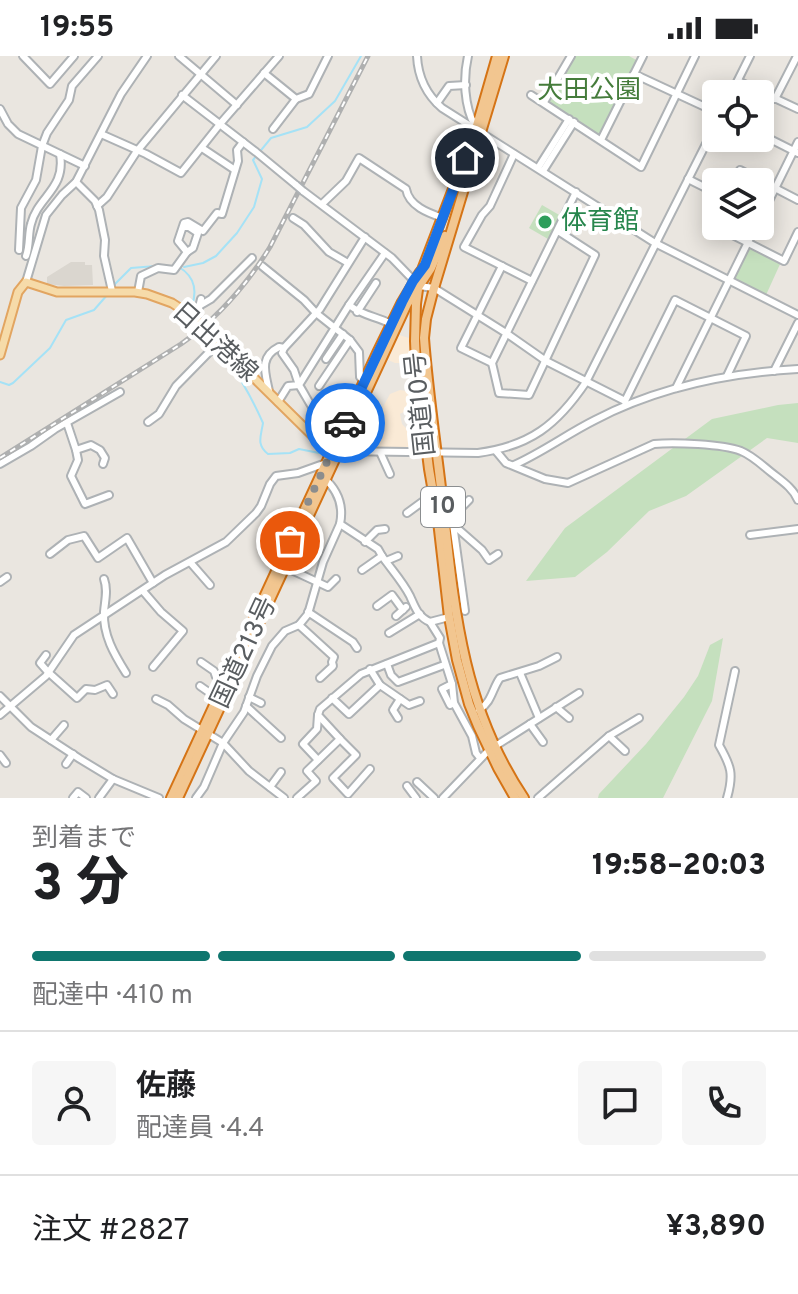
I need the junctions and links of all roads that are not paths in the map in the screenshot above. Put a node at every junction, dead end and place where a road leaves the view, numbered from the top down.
1 (23, 56) edge
2 (74, 56) edge
3 (98, 56) edge
4 (147, 56) edge
5 (179, 56) edge
6 (216, 56) edge
7 (279, 56) edge
8 (328, 56) edge
9 (417, 56) edge
10 (468, 56) edge
11 (497, 56) edge
12 (504, 56) edge
13 (571, 56) edge
14 (633, 56) edge
15 (695, 56) edge
16 (750, 56) edge
17 (797, 56) edge
18 (642, 58) edge
19 (264, 73) junction
20 (201, 74) junction
21 (634, 74) junction
22 (738, 80) edge
23 (466, 85) junction
24 (677, 94) junction
25 (182, 95) junction
26 (531, 95) dead end
27 (296, 99) junction
28 (775, 99) joint
29 (544, 102) junction
30 (437, 103) junction
31 (237, 105) junction
32 (702, 106) edge
33 (0, 109) edge
34 (798, 109) edge
35 (572, 121) junction
36 (220, 124) junction
37 (273, 129) dead end
38 (479, 130) junction
39 (101, 134) junction
40 (601, 140) junction
41 (774, 141) edge
42 (243, 142) junction
43 (798, 142) edge
44 (42, 146) junction
45 (202, 148) junction
46 (137, 151) junction
47 (702, 152) edge
48 (796, 152) edge
49 (60, 154) junction
50 (514, 154) junction
51 (85, 166) junction
52 (235, 170) junction
53 (541, 170) junction
54 (688, 179) junction
55 (76, 182) junction
56 (702, 186) edge
57 (775, 188) joint
58 (576, 192) junction
59 (798, 200) edge
60 (322, 204) junction
61 (97, 206) junction
62 (458, 206) junction
63 (293, 218) dead end
64 (443, 218) junction
65 (184, 227) dead end
66 (558, 231) junction
67 (798, 232) edge
68 (365, 237) junction
69 (741, 240) edge
70 (750, 240) edge
71 (655, 243) junction
72 (748, 244) junction
73 (19, 250) dead end
74 (187, 252) junction
75 (385, 253) junction
76 (26, 256) dead end
77 (252, 258) dead end
78 (348, 263) junction
79 (502, 266) junction
80 (265, 268) dead end
81 (729, 280) junction
82 (532, 281) junction
83 (26, 282) junction
84 (376, 283) dead end
85 (416, 284) junction
86 (434, 288) junction
87 (111, 291) junction
88 (138, 292) junction
89 (349, 305) junction
90 (357, 312) junction
91 (316, 313) junction
92 (798, 315) edge
93 (478, 316) junction
94 (711, 318) junction
95 (196, 320) junction
96 (798, 323) edge
97 (335, 327) junction
98 (393, 327) junction
99 (506, 333) junction
100 (343, 334) junction
101 (350, 340) junction
102 (415, 341) junction
103 (219, 342) junction
104 (284, 348) junction
105 (0, 355) edge
106 (326, 359) dead end
107 (546, 361) junction
108 (492, 363) junction
109 (798, 369) edge
110 (774, 371) junction
111 (727, 376) junction
112 (364, 382) junction
113 (586, 382) junction
114 (299, 385) junction
115 (319, 386) dead end
116 (676, 388) junction
117 (120, 392) dead end
118 (269, 393) junction
119 (278, 402) junction
120 (626, 403) junction
121 (148, 422) dead end
122 (67, 423) junction
123 (340, 433) junction
124 (76, 450) junction
125 (335, 450) junction
126 (496, 451) junction
127 (380, 452) junction
128 (432, 452) junction
129 (2, 459) edge
130 (327, 462) junction
131 (103, 464) dead end
132 (514, 465) junction
133 (390, 474) dead end
134 (323, 477) junction
135 (433, 494) junction
136 (109, 495) dead end
137 (469, 500) dead end
138 (798, 500) edge
139 (407, 513) dead end
140 (449, 522) junction
141 (340, 524) junction
142 (385, 529) dead end
143 (798, 529) edge
144 (750, 535) dead end
145 (365, 542) junction
146 (50, 554) dead end
147 (498, 554) dead end
148 (398, 556) dead end
149 (384, 558) junction
150 (190, 562) junction
151 (285, 567) junction
152 (362, 570) dead end
153 (7, 577) dead end
154 (104, 579) dead end
155 (336, 579) dead end
156 (0, 582) edge
157 (153, 583) junction
158 (316, 583) junction
159 (210, 585) dead end
160 (143, 591) junction
161 (377, 606) dead end
162 (413, 606) junction
163 (403, 610) junction
164 (465, 611) dead end
165 (308, 612) junction
166 (420, 614) junction
167 (104, 616) junction
168 (396, 616) dead end
169 (449, 617) junction
170 (430, 622) junction
171 (299, 625) junction
172 (389, 633) dead end
173 (439, 643) junction
174 (357, 648) dead end
175 (46, 655) dead end
176 (557, 657) dead end
177 (201, 662) dead end
178 (387, 664) junction
179 (444, 665) junction
180 (153, 667) dead end
181 (370, 669) junction
182 (735, 671) dead end
183 (48, 672) junction
184 (126, 673) dead end
185 (520, 673) junction
186 (320, 678) dead end
187 (225, 682) junction
188 (380, 685) junction
189 (200, 686) dead end
190 (579, 693) dead end
191 (113, 694) dead end
192 (0, 696) edge
193 (249, 697) junction
194 (217, 698) junction
195 (332, 698) junction
196 (156, 699) dead end
197 (400, 699) junction
198 (420, 701) dead end
199 (261, 703) dead end
200 (246, 706) junction
201 (10, 707) junction
202 (311, 707) dead end
203 (556, 707) junction
204 (479, 710) junction
205 (318, 714) junction
206 (0, 715) edge
207 (398, 718) dead end
208 (539, 718) junction
209 (569, 718) dead end
210 (639, 718) dead end
211 (530, 724) junction
212 (62, 725) dead end
213 (205, 732) junction
214 (609, 736) junction
215 (281, 738) dead end
216 (50, 739) junction
217 (340, 739) junction
218 (543, 742) dead end
219 (223, 743) junction
220 (491, 748) junction
221 (625, 751) dead end
222 (73, 754) junction
223 (0, 755) edge
224 (480, 758) junction
225 (318, 760) junction
226 (6, 763) dead end
227 (66, 764) dead end
228 (370, 769) dead end
229 (281, 772) dead end
230 (113, 779) junction
231 (417, 782) dead end
232 (407, 786) dead end
233 (270, 787) junction
234 (346, 796) edge
235 (301, 797) edge
236 (73, 798) edge
237 (86, 798) edge
238 (99, 798) edge
239 (159, 798) edge
240 (171, 798) edge
241 (178, 798) edge
242 (196, 798) edge
243 (284, 798) edge
244 (416, 798) edge
245 (434, 798) edge
246 (443, 798) edge
247 (515, 798) edge
248 (524, 798) edge
249 (538, 798) edge
250 (727, 798) edge

1 - 2 street
3 - 44 street
4 - 39 street
5 - 20 street
6 - 20 street
7 - 19 street
8 - 27 street
9 - 30 street
10 - 23 street
11 - 38 highway, 国道10号 / 10
12 - 38 highway, 国道10号 / 10
13 - 29 street
14 - 18 street
15 - 24 street
16 - 22 street
17 - 28 street
18 - 21 street
19 - 27 street
19 - 31 street
20 - 25 street
20 - 31 street
21 - 24 street
21 - 40 street
23 - 30 street
23 - 38 street
24 - 32 street
24 - 40 street
25 - 36 street
25 - 46 street
26 - 29 street
27 - 37 street
28 - 34 street
29 - 35 street
30 - 38 street
31 - 36 street
33 - 44 street
35 - 40 street
35 - 53 street
36 - 42 street
36 - 45 street
38 - 50 street
38 - 62 highway, 国道10号 / 10
38 - 64 highway, 国道10号 / 10
39 - 46 street
39 - 51 street
41 - 48 street
42 - 52 street
42 - 60 street, bridge
43 - 48 street
44 - 49 street
44 - 73 street
45 - 46 street
45 - 52 street
46 - 61 street
47 - 54 street
48 - 57 street
49 - 51 street
49 - 76 street
50 - 53 street
50 - 79 street
51 - 55 street
52 - 74 street
53 - 58 street
54 - 56 street
54 - 71 street
55 - 61 street
55 - 83 street
57 - 59 street
58 - 66 street
58 - 71 street
60 - 64 street
60 - 68 street
61 - 87 street
62 - 85 highway, 国道213号
62 - 86 highway, 国道10号 / 10
63 - 78 street
64 - 85 highway, 国道10号 / 10
65 - 74 street
66 - 82 street
66 - 107 street
67 - 72 street
68 - 75 street
68 - 78 street
69 - 72 street
70 - 72 street
71 - 81 street
71 - 113 street
72 - 81 street
74 - 88 street
75 - 85 street
75 - 89 street
77 - 95 street
78 - 91 street
79 - 82 street
79 - 93 street
80 - 91 street
81 - 92 street
81 - 94 street
82 - 99 street
83 - 87 main road, 日出港線
83 - 105 main road
84 - 90 street
85 - 86 street
85 - 98 highway, 国道213号
85 - 102 highway, 国道10号 / 10
86 - 93 street
86 - 128 highway, 国道10号 / 10
87 - 88 main road, 日出港線
88 - 95 main road, 日出港線
89 - 90 street
89 - 97 street
90 - 98 street
91 - 97 street
91 - 104 street
93 - 99 street
93 - 108 street
94 - 111 street
94 - 116 street
94 - 120 street
95 - 103 main road, 日出港線
96 - 110 street
97 - 100 street
97 - 114 street
98 - 102 highway
98 - 112 highway, 国道213号
98 - 125 highway, 国道213号
99 - 107 street
99 - 108 street
100 - 101 street
100 - 106 street
101 - 112 street
101 - 115 street
102 - 128 highway, 国道10号 / 10
103 - 118 main road, 日出港線
103 - 121 street
104 - 114 street
104 - 118 street
107 - 108 street
107 - 113 street
109 - 110 street
110 - 111 street
111 - 116 street
112 - 123 highway, 国道213号
113 - 120 street
113 - 126 street
114 - 119 street
114 - 123 street
116 - 120 street
117 - 122 street
118 - 119 main road, 日出港線
119 - 125 main road, 日出港線
120 - 132 street
122 - 124 street
122 - 129 street
123 - 125 highway, 国道213号
124 - 131 street
124 - 136 street
125 - 127 street
125 - 130 highway, 国道213号
125 - 134 highway, 国道213号
126 - 128 street
126 - 132 street
127 - 128 street
127 - 133 street
128 - 135 highway, 国道10号 / 10
128 - 140 highway, 国道10号 / 10
130 - 134 highway, 国道213号
130 - 150 street
132 - 138 street
134 - 141 street
134 - 151 highway, 国道213号
134 - 187 highway, 国道213号
135 - 139 street
135 - 169 highway, 国道10号 / 10
137 - 140 street
140 - 147 street
140 - 164 street
140 - 204 highway, 国道10号 / 10
141 - 145 street
141 - 158 street
142 - 145 street
143 - 144 street
145 - 149 street
146 - 157 street
148 - 149 street
149 - 152 street
149 - 162 street
150 - 157 street
150 - 159 street
151 - 158 street
151 - 213 highway, 国道213号
153 - 156 street
154 - 167 street
155 - 158 street
157 - 160 street
158 - 165 street
160 - 167 street
160 - 180 street
161 - 163 street
162 - 163 street
162 - 166 street
163 - 168 street
165 - 171 street
165 - 174 street
166 - 170 street
166 - 172 street
167 - 183 street
167 - 184 street
169 - 170 street
169 - 220 highway, 国道10号 / 10
170 - 173 street
171 - 186 street
171 - 193 street
173 - 178 street
173 - 179 street
175 - 183 street
176 - 185 street
177 - 187 street
178 - 179 street
178 - 181 street
179 - 224 street
181 - 188 street
181 - 195 street
182 - 250 street
183 - 191 street
183 - 201 street
185 - 204 street
185 - 208 street
187 - 194 highway, 国道213号
188 - 195 street
188 - 197 street
189 - 194 street
190 - 203 street
192 - 201 street
193 - 199 street
193 - 200 street
194 - 213 highway, 国道213号
195 - 205 street
196 - 213 street
197 - 198 street
197 - 207 street
200 - 215 street
200 - 219 street
201 - 206 street
201 - 216 street
202 - 205 street
203 - 208 street
203 - 209 street
204 - 220 highway, 国道10号 / 10
205 - 217 street
205 - 225 street
208 - 211 street
210 - 214 street
211 - 218 street
211 - 220 street
212 - 216 street
213 - 219 street
213 - 240 highway, 国道213号
213 - 241 highway, 国道213号
214 - 221 street
214 - 249 street
216 - 222 street
217 - 225 street
217 - 234 street
219 - 233 street
219 - 242 street
220 - 224 street
220 - 247 highway, 国道10号 / 10
220 - 248 highway, 国道10号 / 10
222 - 227 street
222 - 230 street
223 - 226 street
224 - 246 street
225 - 235 street
228 - 234 street
229 - 233 street
230 - 238 street
230 - 239 street
231 - 245 street
232 - 244 street
233 - 243 street
236 - 237 street

